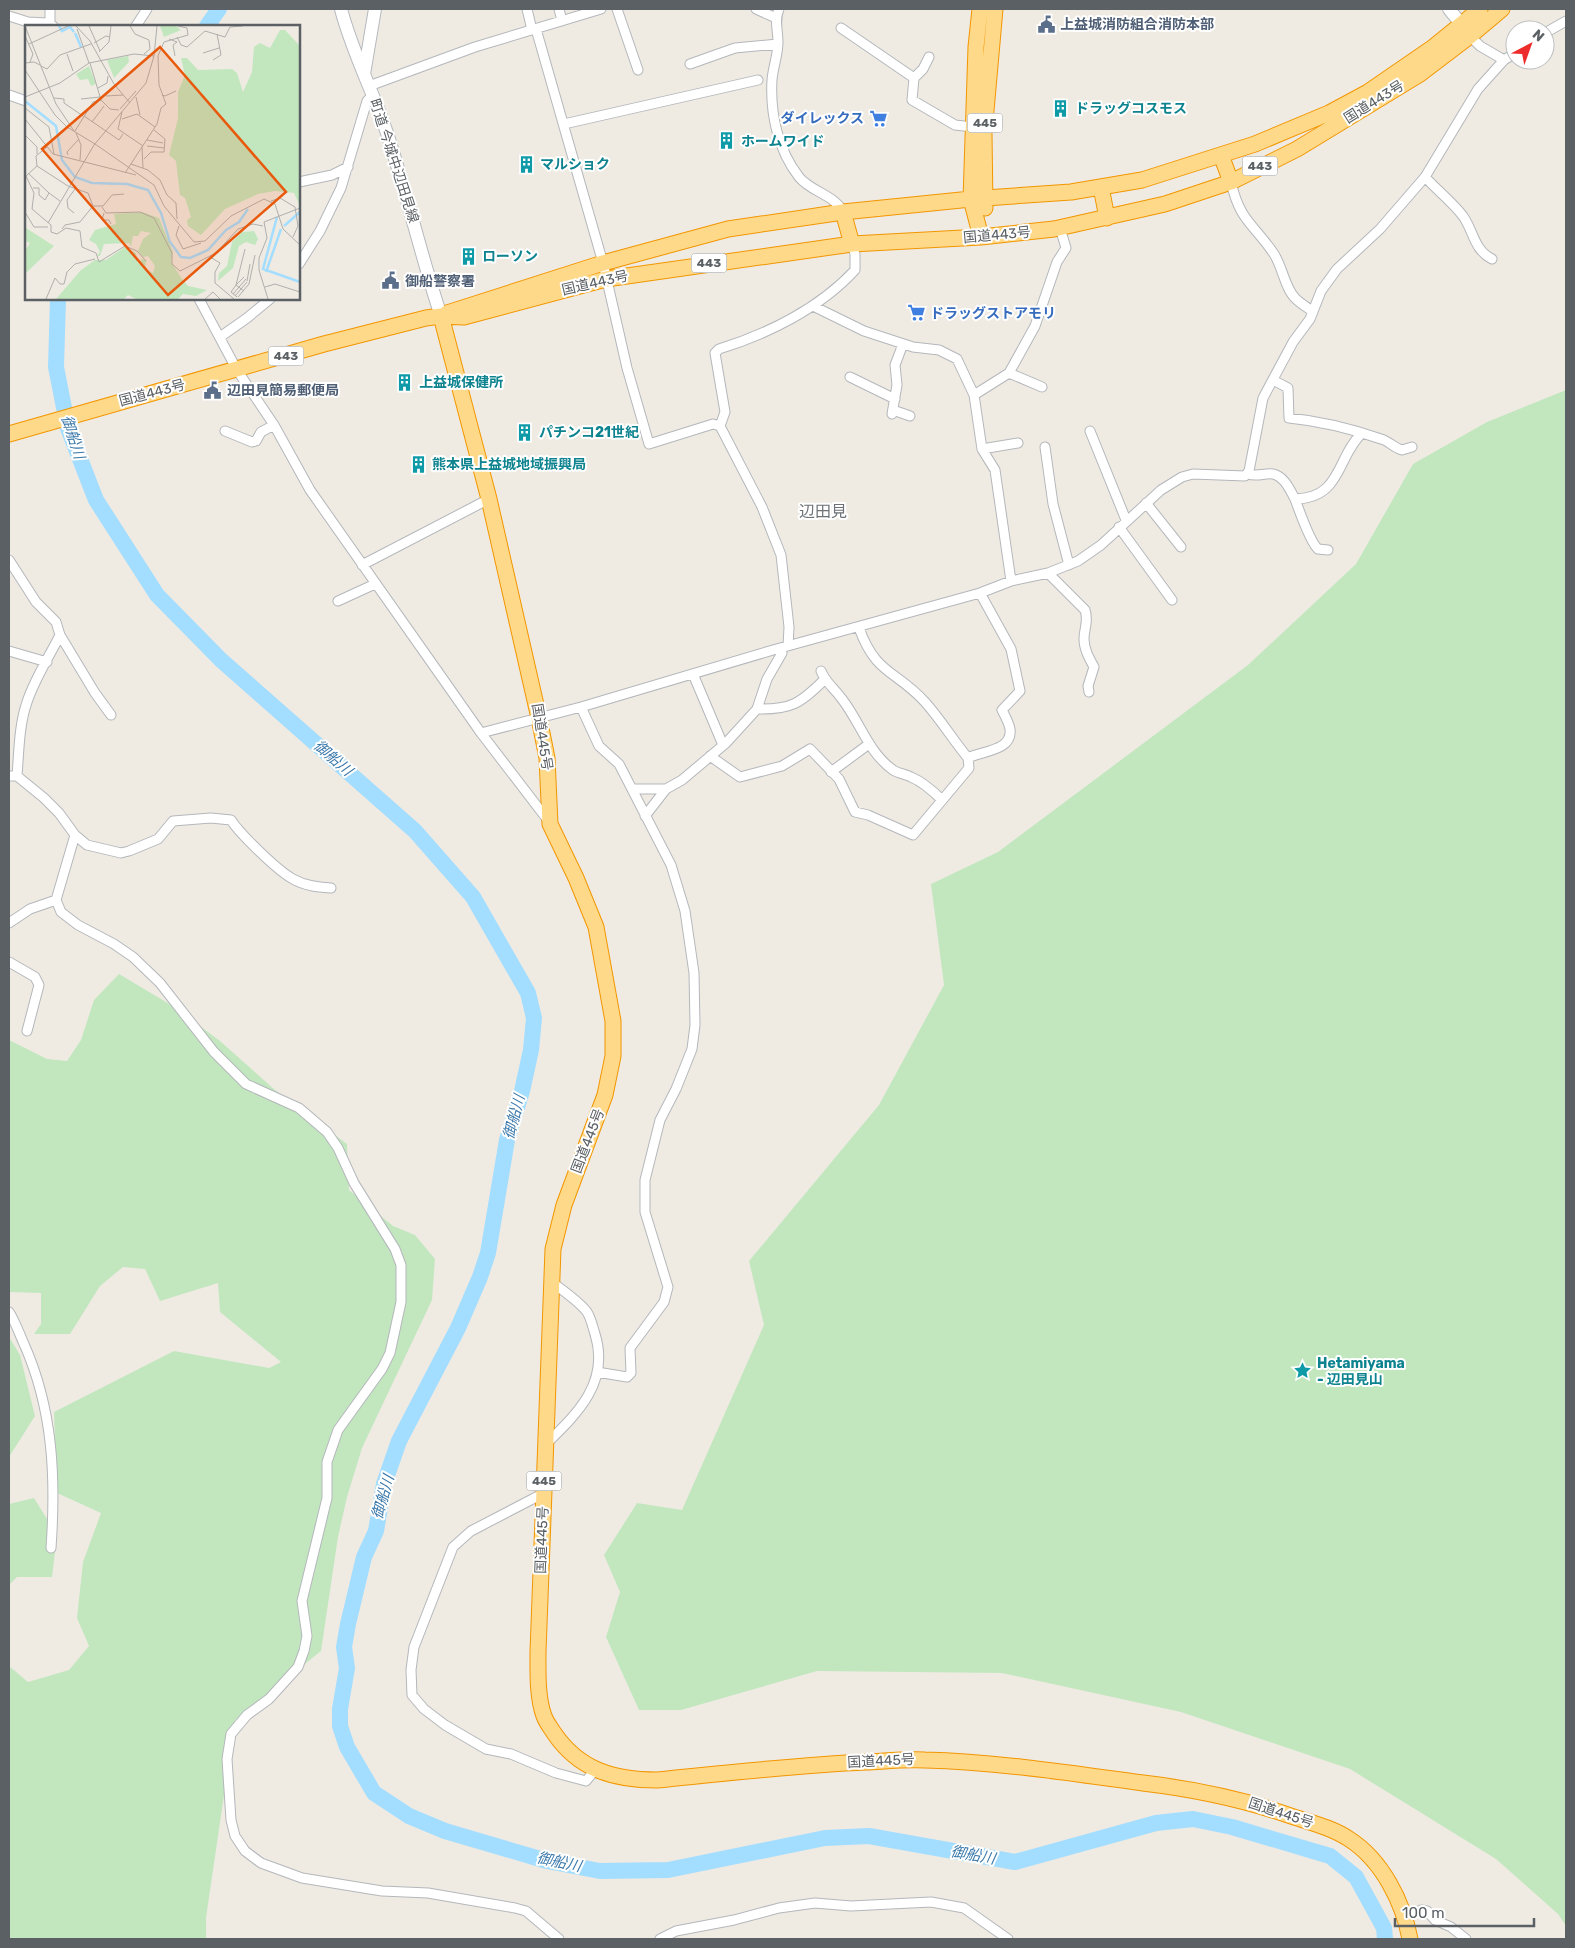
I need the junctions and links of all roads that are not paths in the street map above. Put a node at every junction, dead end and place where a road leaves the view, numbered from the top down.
1 (50, 9) edge
2 (147, 9) edge
3 (341, 9) edge
4 (375, 9) edge
5 (526, 9) edge
6 (559, 9) edge
7 (602, 9) edge
8 (617, 9) edge
9 (756, 9) edge
10 (779, 9) edge
11 (980, 9) edge
12 (995, 9) edge
13 (1449, 9) edge
14 (1480, 9) edge
15 (1502, 9) edge
16 (9, 16) edge
17 (776, 18) junction
18 (562, 20) junction
19 (1566, 20) edge
20 (1461, 24) junction
21 (51, 25) edge
22 (137, 25) edge
23 (1555, 27) edge
24 (841, 28) dead end
25 (534, 29) junction
26 (1470, 36) junction
27 (778, 44) junction
28 (929, 57) dead end
29 (1504, 60) joint
30 (690, 64) dead end
31 (638, 70) dead end
32 (364, 74) junction
33 (914, 78) junction
34 (758, 80) dead end
35 (371, 91) junction
36 (9, 95) edge
37 (25, 101) edge
38 (564, 124) junction
39 (973, 127) junction
40 (1221, 155) junction
41 (348, 167) junction
42 (1425, 177) junction
43 (300, 182) edge
44 (1231, 182) junction
45 (1101, 187) junction
46 (979, 199) junction
47 (843, 212) junction
48 (1107, 218) junction
49 (1060, 228) junction
50 (981, 237) junction
51 (852, 244) junction
52 (1492, 259) dead end
53 (300, 262) edge
54 (603, 263) junction
55 (606, 279) junction
56 (199, 300) edge
57 (269, 300) edge
58 (813, 306) junction
59 (1312, 311) junction
60 (441, 316) junction
61 (220, 337) junction
62 (903, 344) junction
63 (237, 370) junction
64 (1009, 373) junction
65 (850, 378) dead end
66 (1273, 380) junction
67 (1042, 387) dead end
68 (974, 395) junction
69 (895, 399) junction
70 (910, 416) dead end
71 (274, 425) junction
72 (720, 426) junction
73 (225, 431) dead end
74 (1090, 431) dead end
75 (1362, 432) junction
76 (9, 434) edge
77 (1018, 443) dead end
78 (1045, 447) dead end
79 (1412, 447) dead end
80 (982, 449) junction
81 (1248, 474) junction
82 (489, 499) junction
83 (1296, 499) junction
84 (1146, 503) junction
85 (1126, 520) junction
86 (1119, 527) junction
87 (1181, 547) dead end
88 (1328, 550) dead end
89 (9, 560) edge
90 (362, 565) junction
91 (1069, 565) junction
92 (1048, 573) junction
93 (1011, 581) junction
94 (375, 584) junction
95 (980, 593) junction
96 (1172, 600) dead end
97 (338, 601) dead end
98 (859, 628) junction
99 (60, 635) junction
100 (785, 647) junction
101 (9, 652) edge
102 (46, 662) junction
103 (693, 674) junction
104 (1089, 692) dead end
105 (581, 707) junction
106 (757, 709) junction
107 (111, 714) dead end
108 (540, 718) junction
109 (481, 733) junction
110 (869, 744) junction
111 (723, 745) junction
112 (710, 756) junction
113 (968, 758) junction
114 (831, 772) junction
115 (13, 776) edge
116 (632, 789) junction
117 (666, 789) junction
118 (942, 800) junction
119 (646, 816) junction
120 (550, 824) junction
121 (75, 835) junction
122 (331, 888) dead end
123 (56, 900) junction
124 (9, 923) edge
125 (9, 962) edge
126 (27, 1032) dead end
127 (552, 1282) junction
128 (9, 1312) edge
129 (597, 1372) junction
130 (546, 1444) junction
131 (544, 1493) junction
132 (51, 1548) dead end
133 (595, 1770) junction
134 (1405, 1917) junction
135 (560, 1939) edge
136 (660, 1939) edge
137 (1008, 1939) edge
138 (1410, 1939) edge
139 (1466, 1939) edge

1 - 21 street
2 - 22 street
3 - 32 street, 町道 今城中辺田見線
4 - 32 street
5 - 25 street
6 - 18 street
7 - 18 street
8 - 31 street
9 - 17 street
10 - 17 street
11 - 39 highway, 445
12 - 46 highway, 445
13 - 20 street
14 - 20 highway, 国道443号 / 443
15 - 26 highway, 国道443号 / 443
16 - 21 street
17 - 27 street
18 - 25 street
19 - 23 street
20 - 26 street
20 - 40 highway, 国道443号 / 443
24 - 33 street
25 - 35 street
25 - 38 street
26 - 29 street
26 - 44 highway, 国道443号 / 443
27 - 30 street
27 - 47 street
28 - 33 street
29 - 42 street
32 - 35 street, 町道 今城中辺田見線
33 - 39 street
34 - 38 street
35 - 41 street
35 - 60 street, 町道 今城中辺田見線
36 - 37 street
38 - 54 street
39 - 46 highway, 445
40 - 44 highway
40 - 45 highway, 国道443号 / 443
41 - 43 street
41 - 53 street
42 - 52 street
42 - 59 street
44 - 48 highway, 国道443号 / 443
44 - 59 street
45 - 46 highway, 国道443号 / 443
45 - 48 highway
46 - 47 highway, 国道443号 / 443
46 - 50 highway, 445
47 - 51 highway
47 - 54 highway, 国道443号 / 443
48 - 49 highway, 国道443号 / 443
49 - 50 highway, 国道443号 / 443
49 - 64 street
50 - 51 highway, 国道443号 / 443
51 - 55 highway, 国道443号 / 443
51 - 58 street
54 - 55 street
54 - 60 highway, 国道443号 / 443
55 - 60 highway, 国道443号 / 443
55 - 72 street
56 - 61 street
57 - 61 street
58 - 62 street
58 - 72 street
59 - 66 street
60 - 63 highway, 国道443号 / 443
60 - 82 highway, 国道445号 / 445
61 - 63 street
62 - 68 street
62 - 69 street
63 - 71 street
63 - 76 highway, 国道443号 / 443
64 - 67 street
64 - 68 street
65 - 69 street
66 - 75 street
66 - 81 street
68 - 80 street
69 - 70 street
71 - 73 street
71 - 90 street
72 - 100 street
74 - 85 street
75 - 79 street
75 - 83 street
77 - 80 street
78 - 91 street
80 - 93 street
81 - 83 street
81 - 84 street
82 - 90 street
82 - 108 highway, 国道445号 / 445
83 - 88 street
84 - 85 street
84 - 87 street
85 - 86 street
86 - 91 street
86 - 96 street
89 - 99 street
90 - 94 street
91 - 92 street
92 - 93 street
92 - 104 street
93 - 95 street
94 - 97 street
94 - 109 street
95 - 98 street
95 - 113 street
98 - 100 street
98 - 113 street
99 - 102 street
99 - 107 street
100 - 103 street
100 - 106 street
101 - 102 street
102 - 115 street
103 - 105 street
103 - 111 street
105 - 108 street
105 - 116 street
106 - 110 street
106 - 111 street
108 - 109 street
108 - 120 highway, 国道445号 / 445
109 - 120 street
110 - 114 street
110 - 118 street
111 - 112 street
112 - 114 street
112 - 117 street
113 - 118 street
114 - 118 street
115 - 121 street
116 - 117 street
116 - 119 street
117 - 119 street
119 - 129 street
120 - 127 highway, 国道445号 / 445
121 - 122 street
121 - 123 street
123 - 124 street
123 - 135 street
125 - 126 street
127 - 129 street
127 - 130 highway, 国道445号 / 445
128 - 132 street
129 - 130 street
130 - 131 highway, 国道445号 / 445
131 - 133 highway, 国道445号 / 445
131 - 133 street
133 - 134 highway, 国道445号 / 445
134 - 138 highway, 国道445号 / 445
134 - 139 street
136 - 137 street

